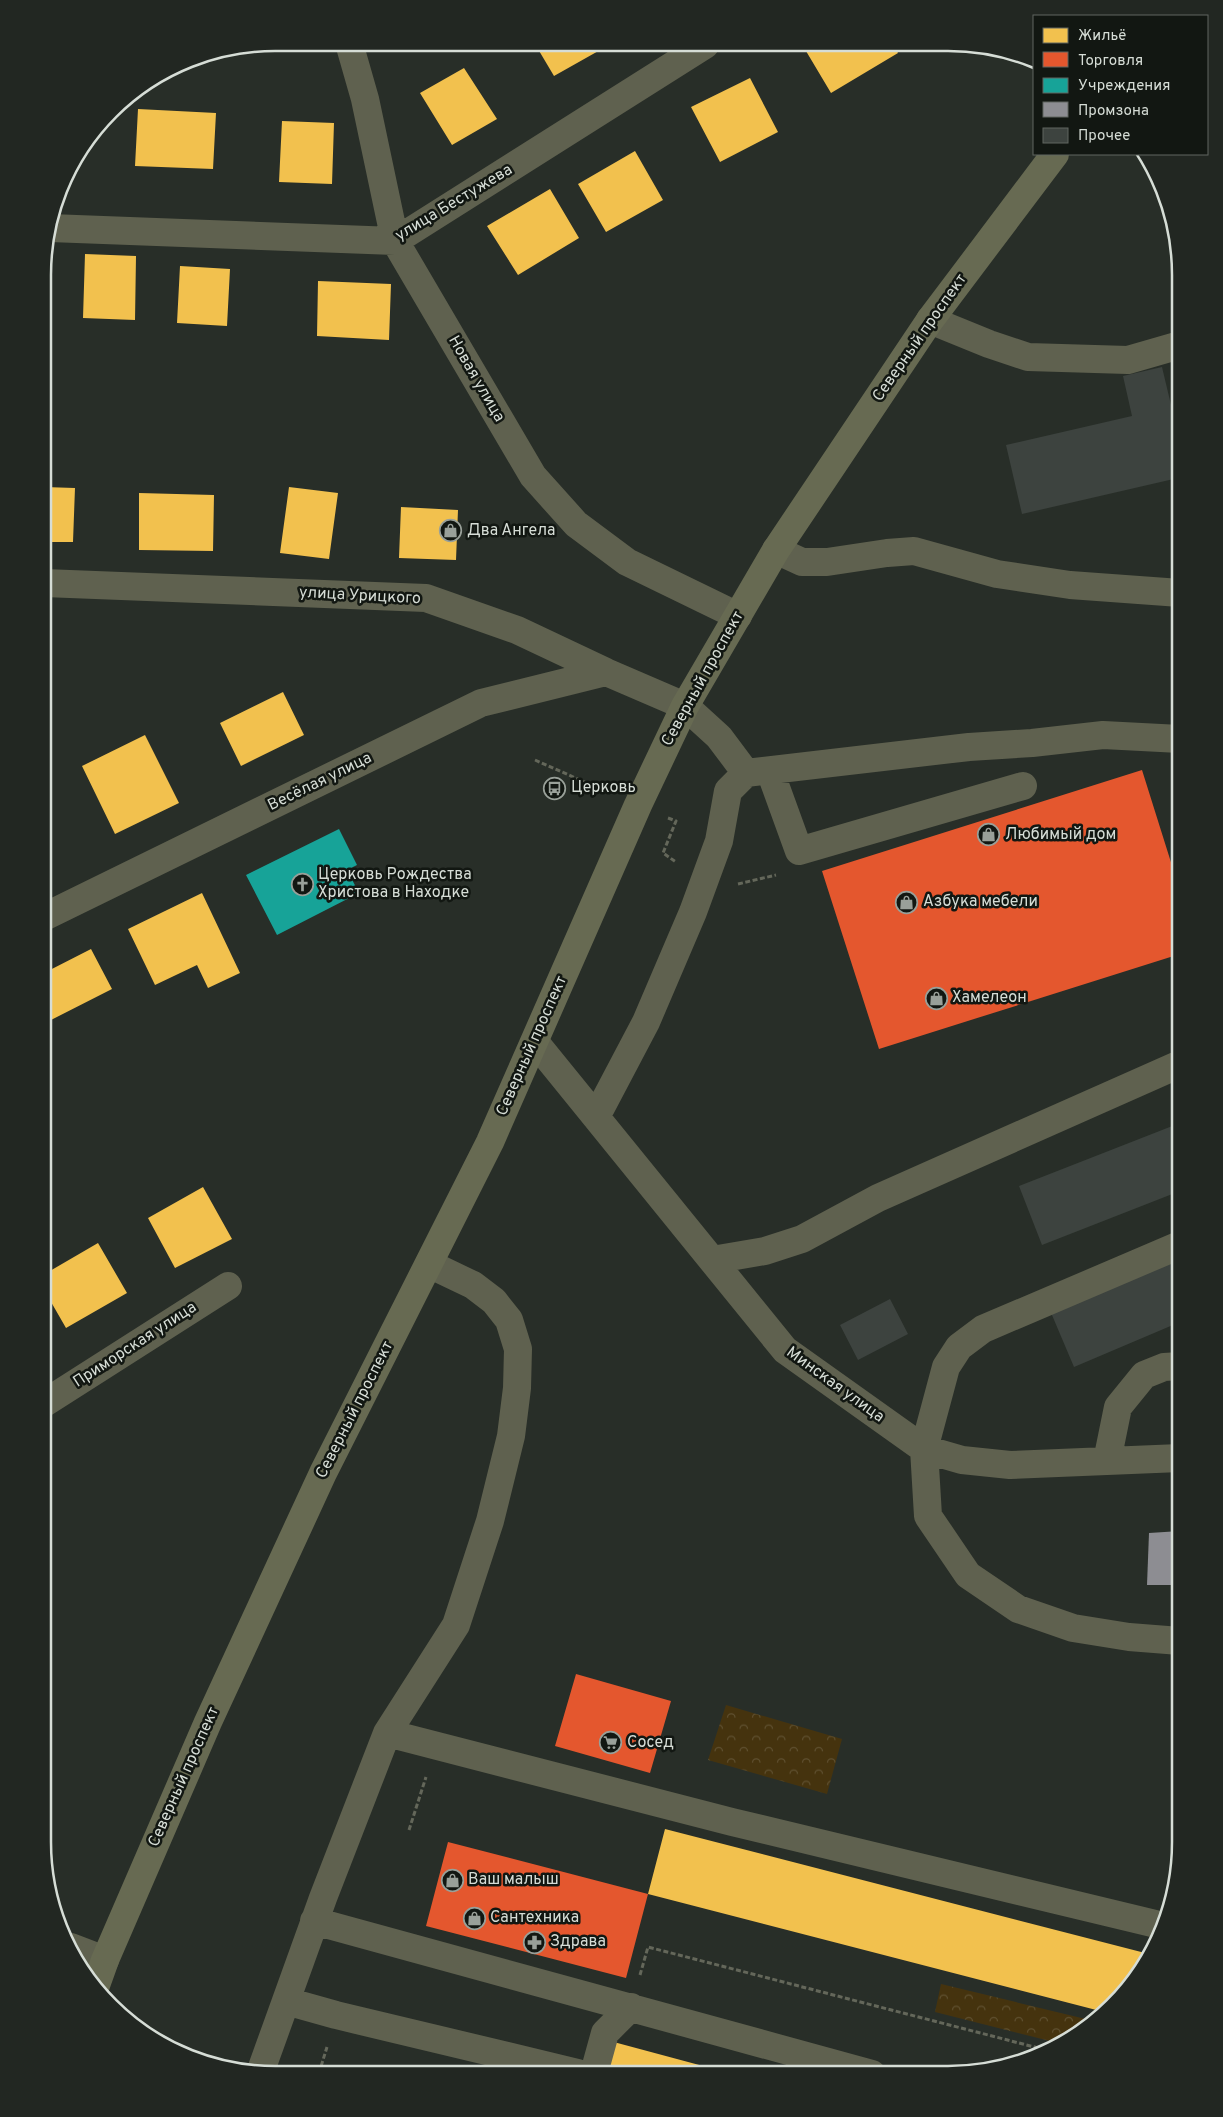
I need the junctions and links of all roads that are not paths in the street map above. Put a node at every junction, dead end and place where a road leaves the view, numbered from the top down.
1 (351, 51) edge
2 (696, 51) edge
3 (1054, 155) edge
4 (57, 228) edge
5 (395, 242) junction
6 (930, 320) junction
7 (1172, 347) edge
8 (776, 550) junction
9 (51, 583) edge
10 (1172, 592) edge
11 (738, 616) junction
12 (606, 672) junction
13 (685, 706) junction
14 (1172, 739) edge
15 (758, 772) junction
16 (1023, 786) dead end
17 (51, 914) edge
18 (535, 1042) junction
19 (1172, 1068) edge
20 (596, 1118) junction
21 (1172, 1248) edge
22 (712, 1260) junction
23 (429, 1264) junction
24 (228, 1286) dead end
25 (1172, 1367) edge
26 (51, 1399) edge
27 (924, 1449) junction
28 (1172, 1458) edge
29 (1106, 1461) junction
30 (1172, 1641) edge
31 (387, 1732) junction
32 (314, 1921) junction
33 (1156, 1924) edge
34 (79, 1950) edge
35 (105, 1960) junction
36 (98, 1978) edge
37 (286, 2001) junction
38 (631, 2007) junction
39 (263, 2065) edge
40 (549, 2066) edge
41 (596, 2066) edge
42 (843, 2066) edge

1 - 5 street, Новая улица
2 - 5 street, улица Бестужева
3 - 6 main road, Северный проспект
4 - 5 street, улица Бестужева
5 - 11 street, Новая улица
6 - 7 street
6 - 8 main road, Северный проспект
8 - 10 street
8 - 11 main road, Северный проспект
9 - 12 street, улица Урицкого
11 - 13 main road, Северный проспект
12 - 13 street, улица Урицкого
12 - 17 street, Весёлая улица
13 - 15 street, улица Урицкого
13 - 18 main road, Северный проспект
14 - 15 street
15 - 16 street, улица Урицкого
15 - 20 street
18 - 20 street, Минская улица
18 - 23 main road, Северный проспект
19 - 22 street
20 - 22 street, Минская улица
21 - 27 street
22 - 27 street, Минская улица
23 - 31 street
23 - 35 main road, Северный проспект
24 - 26 street, Приморская улица
25 - 29 street
27 - 29 street, Минская улица
27 - 30 street
28 - 29 street, Минская улица
31 - 32 street
31 - 33 street
32 - 37 street
32 - 38 street
34 - 35 street
35 - 36 main road, Северный проспект
37 - 39 street
37 - 40 street
38 - 41 street
38 - 42 street

